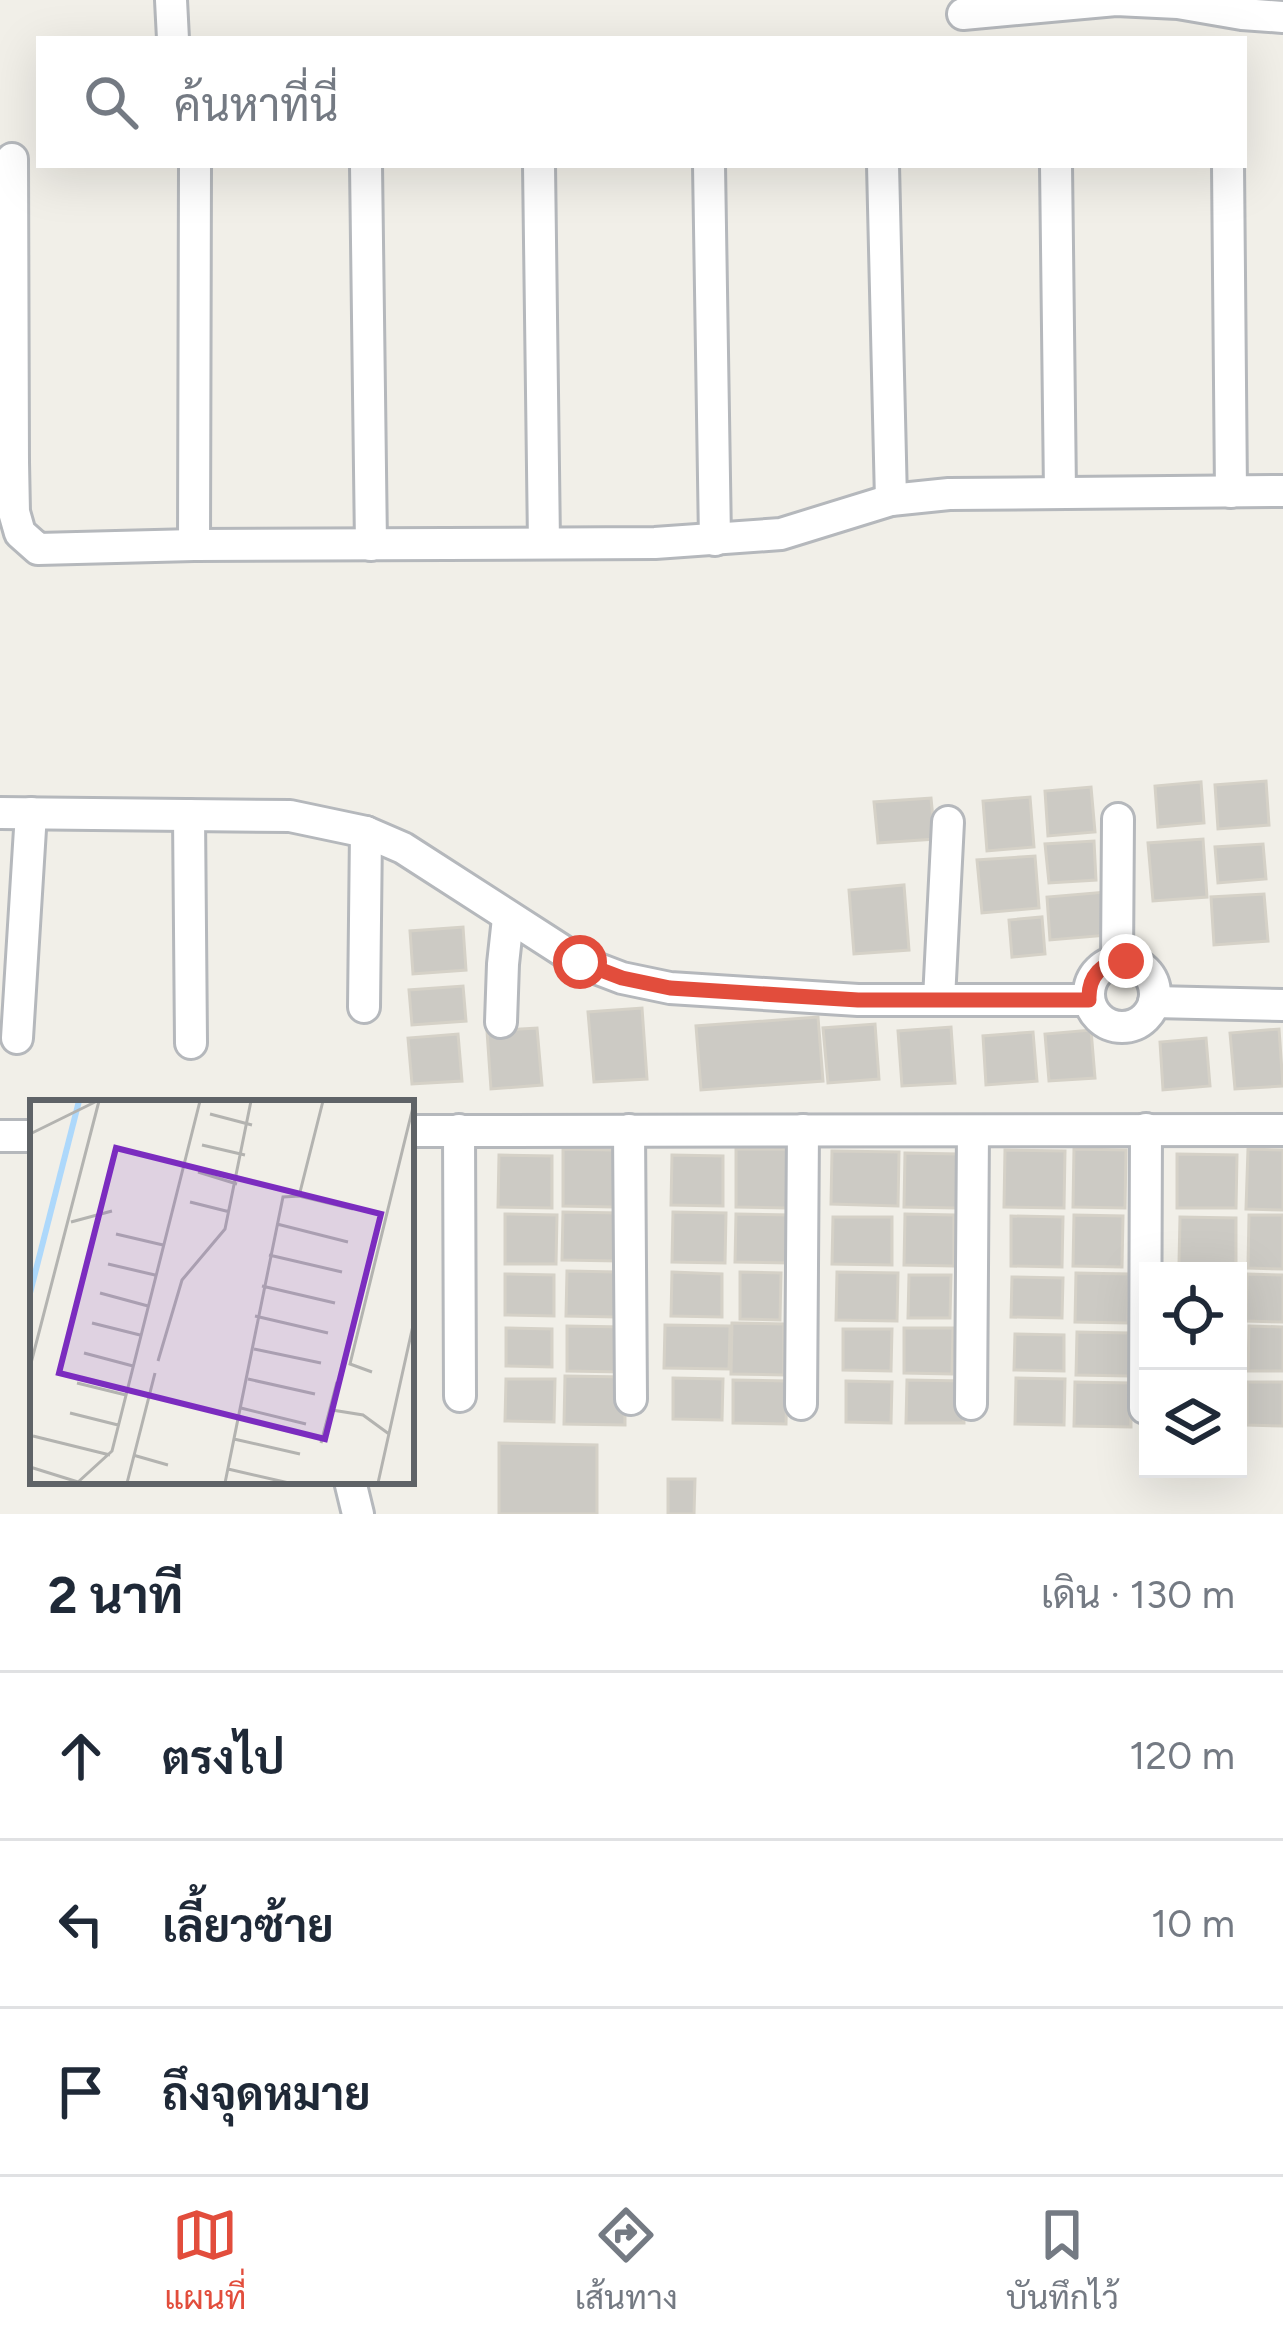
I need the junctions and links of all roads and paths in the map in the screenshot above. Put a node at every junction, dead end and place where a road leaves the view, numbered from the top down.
1 (171, 0) edge
2 (963, 14) dead end
3 (1283, 17) edge
4 (173, 36) edge
5 (12, 159) dead end
6 (194, 168) edge
7 (365, 168) edge
8 (539, 168) edge
9 (709, 168) edge
10 (883, 168) edge
11 (1056, 168) edge
12 (1228, 168) edge
13 (6, 462) edge
14 (1283, 490) edge
15 (1060, 492) junction
16 (1231, 492) junction
17 (891, 500) junction
18 (715, 539) junction
19 (544, 543) junction
20 (194, 545) junction
21 (371, 545) junction
22 (15, 813) edge
23 (189, 815) junction
24 (1118, 819) dead end
25 (948, 822) dead end
26 (366, 832) junction
27 (508, 918) junction
28 (1117, 961) junction
29 (939, 999) junction
30 (1089, 1000) junction
31 (1154, 1002) junction
32 (1283, 1002) edge
33 (364, 1007) dead end
34 (501, 1022) dead end
35 (17, 1038) dead end
36 (191, 1043) dead end
37 (1147, 1129) junction
38 (459, 1130) junction
39 (629, 1130) junction
40 (803, 1130) junction
41 (1283, 1130) edge
42 (414, 1131) edge
43 (973, 1131) junction
44 (1145, 1370) edge
45 (460, 1396) dead end
46 (631, 1399) dead end
47 (801, 1403) dead end
48 (971, 1404) dead end
49 (351, 1484) edge
50 (358, 1514) edge

1 - 4 street
2 - 3 street
5 - 13 street
6 - 20 street
7 - 21 street
8 - 19 street
9 - 18 street
10 - 17 street
11 - 15 street
12 - 16 street
13 - 20 street
14 - 16 street
15 - 16 street
15 - 17 street
17 - 18 street
18 - 19 street
19 - 21 street
20 - 21 street
22 - 23 street
22 - 35 street
23 - 26 street
23 - 36 street
24 - 28 street
25 - 29 street
26 - 27 street
26 - 33 street
27 - 29 street
27 - 34 street
28 - 30 street
28 - 31 street
29 - 30 street
30 - 31 street
31 - 32 street
37 - 41 street
37 - 43 street
37 - 44 street
38 - 39 street
38 - 42 street
38 - 45 street
39 - 40 street
39 - 46 street
40 - 43 street
40 - 47 street
43 - 48 street
49 - 50 street

